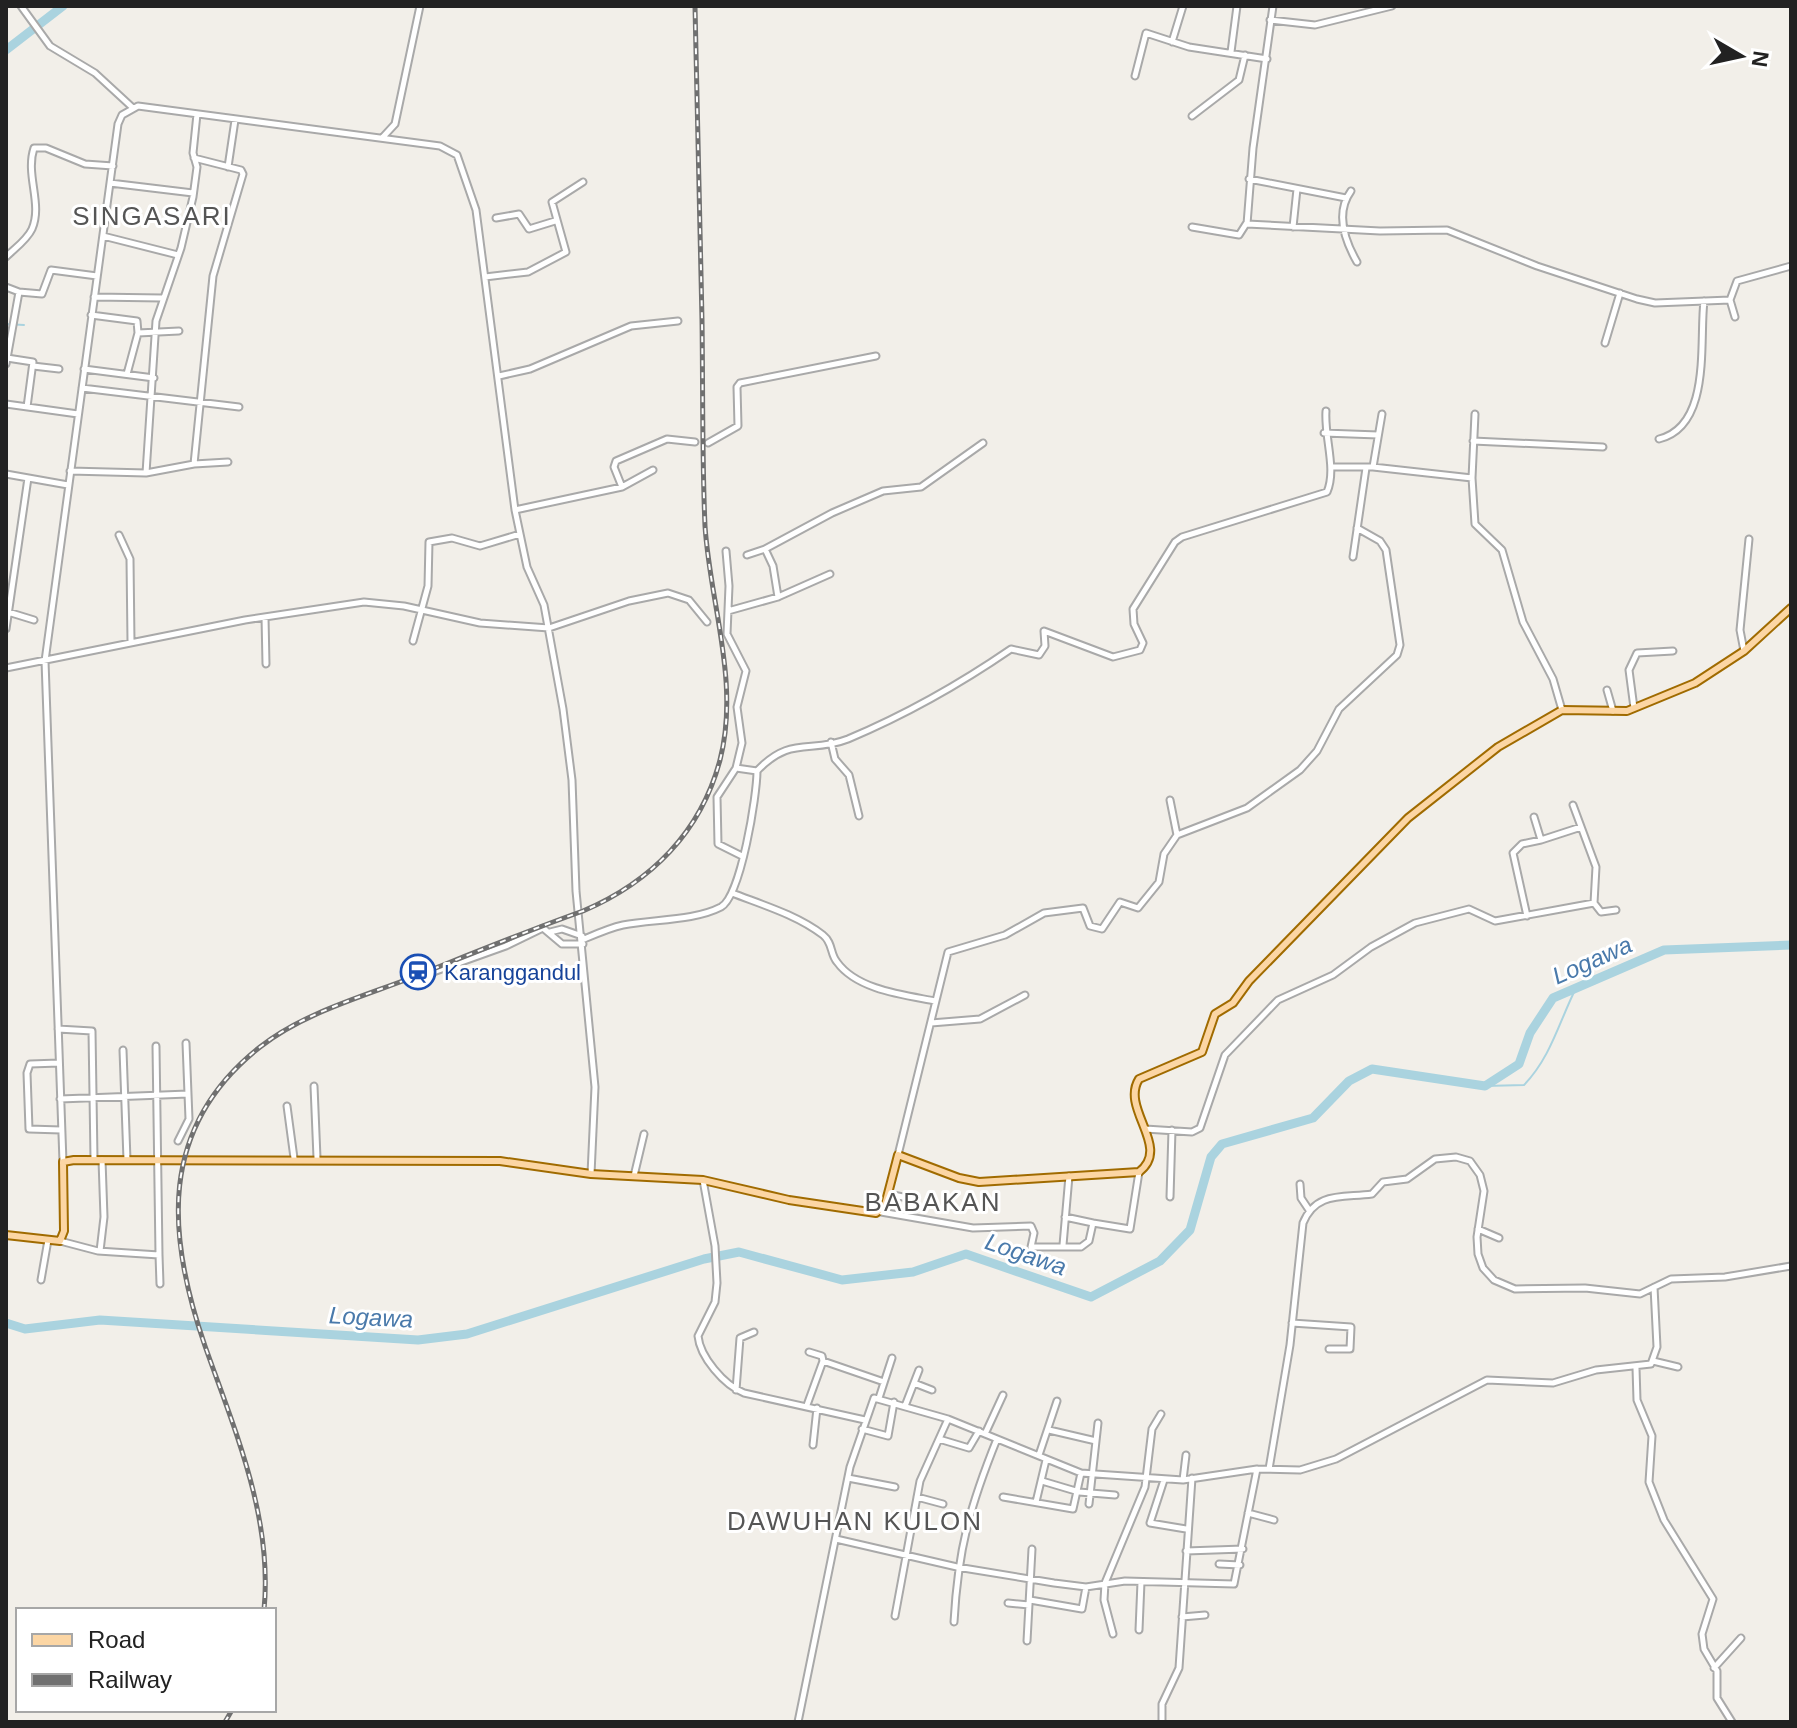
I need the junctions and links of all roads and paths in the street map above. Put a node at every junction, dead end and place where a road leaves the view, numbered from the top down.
1 (21, 6) edge
2 (420, 6) edge
3 (1183, 6) edge
4 (1236, 6) edge
5 (1273, 6) edge
6 (1392, 6) edge
7 (1270, 20) junction
8 (1172, 42) junction
9 (1231, 52) junction
10 (1245, 55) junction
11 (1267, 59) junction
12 (1135, 76) dead end
13 (133, 108) junction
14 (197, 114) junction
15 (1192, 116) dead end
16 (235, 120) junction
17 (382, 138) junction
18 (194, 158) junction
19 (113, 166) junction
20 (228, 167) junction
21 (1249, 179) junction
22 (583, 182) dead end
23 (110, 183) junction
24 (1297, 189) junction
25 (1351, 191) dead end
26 (193, 193) junction
27 (1346, 198) junction
28 (496, 218) dead end
29 (555, 221) junction
30 (1246, 224) junction
31 (1192, 227) dead end
32 (1293, 227) junction
33 (1342, 229) junction
34 (103, 236) junction
35 (178, 255) junction
36 (6, 257) edge
37 (1357, 262) dead end
38 (1791, 266) edge
39 (97, 276) junction
40 (485, 277) junction
41 (6, 287) edge
42 (19, 292) junction
43 (1620, 293) junction
44 (94, 297) junction
45 (162, 298) junction
46 (1730, 300) junction
47 (1704, 301) junction
48 (91, 315) junction
49 (1735, 317) dead end
50 (678, 321) dead end
51 (179, 331) dead end
52 (138, 333) junction
53 (155, 335) junction
54 (1605, 343) dead end
55 (876, 356) dead end
56 (7, 361) edge
57 (33, 366) junction
58 (59, 369) dead end
59 (84, 369) junction
60 (127, 374) junction
61 (499, 376) junction
62 (154, 378) junction
63 (82, 388) junction
64 (154, 395) junction
65 (202, 402) junction
66 (6, 404) edge
67 (27, 407) junction
68 (239, 407) dead end
69 (1326, 411) dead end
70 (78, 414) junction
71 (1382, 414) dead end
72 (1475, 414) dead end
73 (1324, 433) junction
74 (1378, 435) junction
75 (1659, 439) dead end
76 (1473, 441) junction
77 (695, 442) dead end
78 (708, 443) dead end
79 (983, 443) dead end
80 (1603, 447) dead end
81 (228, 462) dead end
82 (194, 464) junction
83 (1332, 467) junction
84 (1369, 467) junction
85 (653, 470) dead end
86 (70, 471) junction
87 (146, 473) junction
88 (6, 474) edge
89 (28, 478) junction
90 (1472, 478) junction
91 (68, 485) junction
92 (622, 487) junction
93 (515, 510) junction
94 (1357, 528) junction
95 (520, 534) junction
96 (119, 535) dead end
97 (1749, 539) dead end
98 (765, 549) junction
99 (726, 551) dead end
100 (747, 555) dead end
101 (1353, 557) dead end
102 (830, 574) dead end
103 (778, 597) junction
104 (1791, 608) edge
105 (422, 610) junction
106 (728, 611) junction
107 (8, 612) junction
108 (265, 617) junction
109 (34, 620) dead end
110 (707, 622) dead end
111 (549, 628) junction
112 (6, 629) edge
113 (413, 641) dead end
114 (131, 642) junction
115 (1673, 651) dead end
116 (1744, 651) junction
117 (45, 661) junction
118 (266, 664) dead end
119 (6, 668) edge
120 (1607, 690) dead end
121 (1634, 709) junction
122 (1562, 710) junction
123 (1613, 712) junction
124 (831, 742) junction
125 (736, 768) junction
126 (757, 771) junction
127 (1170, 800) dead end
128 (1573, 805) dead end
129 (859, 816) dead end
130 (1534, 817) dead end
131 (1581, 827) junction
132 (1177, 835) junction
133 (1541, 840) junction
134 (742, 856) junction
135 (732, 893) junction
136 (1594, 903) junction
137 (1616, 910) dead end
138 (1527, 916) junction
139 (550, 932) junction
140 (582, 940) junction
141 (411, 980) dead end
142 (1025, 995) dead end
143 (935, 1001) junction
144 (931, 1023) junction
145 (58, 1029) junction
146 (186, 1043) dead end
147 (156, 1046) dead end
148 (123, 1050) dead end
149 (59, 1063) junction
150 (314, 1086) dead end
151 (158, 1093) junction
152 (124, 1094) junction
153 (188, 1094) junction
154 (93, 1096) junction
155 (60, 1099) junction
156 (287, 1106) dead end
157 (61, 1129) junction
158 (1145, 1129) junction
159 (1172, 1130) junction
160 (644, 1134) dead end
161 (178, 1141) dead end
162 (898, 1155) junction
163 (294, 1158) junction
164 (317, 1158) junction
165 (98, 1159) junction
166 (160, 1159) junction
167 (127, 1160) junction
168 (63, 1162) junction
169 (1139, 1172) junction
170 (591, 1174) junction
171 (1069, 1175) junction
172 (633, 1177) junction
173 (703, 1180) junction
174 (1300, 1184) dead end
175 (888, 1194) junction
176 (1170, 1197) dead end
177 (908, 1198) dead end
178 (1309, 1210) junction
179 (881, 1212) junction
180 (1065, 1217) junction
181 (1093, 1223) junction
182 (1478, 1229) junction
183 (6, 1235) edge
184 (1499, 1238) dead end
185 (48, 1240) junction
186 (60, 1241) junction
187 (1063, 1245) junction
188 (100, 1251) junction
189 (159, 1255) junction
190 (1791, 1266) edge
191 (41, 1280) dead end
192 (160, 1284) dead end
193 (1654, 1287) junction
194 (1292, 1323) junction
195 (754, 1332) dead end
196 (1329, 1349) dead end
197 (809, 1352) dead end
198 (892, 1358) dead end
199 (823, 1361) junction
200 (1653, 1361) junction
201 (1678, 1367) dead end
202 (1636, 1368) junction
203 (919, 1370) dead end
204 (884, 1382) junction
205 (914, 1383) junction
206 (736, 1390) junction
207 (932, 1390) dead end
208 (1003, 1395) dead end
209 (879, 1398) junction
210 (1057, 1401) dead end
211 (894, 1402) junction
212 (807, 1405) junction
213 (905, 1406) junction
214 (817, 1408) junction
215 (1161, 1414) dead end
216 (948, 1419) junction
217 (865, 1420) junction
218 (1098, 1423) dead end
219 (862, 1429) junction
220 (1049, 1430) junction
221 (982, 1432) junction
222 (939, 1439) junction
223 (997, 1439) junction
224 (1096, 1441) junction
225 (813, 1445) dead end
226 (1039, 1455) junction
227 (1186, 1455) dead end
228 (1046, 1460) junction
229 (1257, 1469) junction
230 (1269, 1469) junction
231 (1081, 1473) junction
232 (1092, 1475) junction
233 (848, 1478) junction
234 (1192, 1478) junction
235 (1147, 1479) junction
236 (1164, 1480) junction
237 (1183, 1480) junction
238 (1042, 1481) junction
239 (895, 1487) dead end
240 (1079, 1492) junction
241 (1090, 1492) junction
242 (1115, 1495) dead end
243 (917, 1497) junction
244 (1003, 1497) dead end
245 (1036, 1502) junction
246 (943, 1504) dead end
247 (1089, 1504) dead end
248 (1248, 1513) junction
249 (1274, 1520) dead end
250 (1186, 1529) junction
251 (836, 1539) junction
252 (1032, 1549) dead end
253 (1243, 1549) junction
254 (1186, 1551) junction
255 (905, 1555) junction
256 (1219, 1564) dead end
257 (1240, 1565) junction
258 (957, 1567) junction
259 (1028, 1579) junction
260 (1141, 1582) junction
261 (1105, 1583) junction
262 (1184, 1585) junction
263 (1086, 1587) junction
264 (1030, 1602) junction
265 (1008, 1603) dead end
266 (1205, 1615) dead end
267 (895, 1616) dead end
268 (1182, 1617) junction
269 (954, 1622) dead end
270 (1139, 1630) dead end
271 (1113, 1634) dead end
272 (1741, 1638) dead end
273 (1027, 1641) dead end
274 (1714, 1668) junction
275 (798, 1722) edge
276 (1162, 1722) edge
277 (1732, 1722) edge

1 - 13 street
2 - 17 street
3 - 8 street
4 - 9 street
5 - 7 street
6 - 7 street
7 - 11 street
8 - 9 street
8 - 12 street
9 - 10 street
10 - 11 street
10 - 15 street
11 - 21 street
13 - 14 street
13 - 19 street
14 - 16 street
14 - 18 street
16 - 17 street
16 - 20 street
17 - 40 street
18 - 20 street
18 - 26 street
19 - 23 street
19 - 36 street
20 - 65 street
21 - 24 street
21 - 30 street
22 - 29 street
23 - 26 street
23 - 34 street
24 - 27 street
24 - 32 street
25 - 27 street
26 - 35 street
27 - 33 street
28 - 29 street
29 - 40 street
30 - 31 street
30 - 32 street
32 - 33 street
33 - 37 street
33 - 43 street
34 - 35 street
34 - 39 street
35 - 45 street
38 - 46 street
39 - 42 street
39 - 44 street
40 - 61 street
41 - 42 street
42 - 56 street
43 - 47 street
43 - 54 street
44 - 45 street
44 - 48 street
45 - 53 street
46 - 47 street
46 - 49 street
47 - 75 street
48 - 52 street
48 - 59 street
50 - 61 street
51 - 53 street
52 - 53 street
52 - 60 street
53 - 62 street
55 - 78 street
56 - 57 street
57 - 58 street
57 - 67 street
59 - 60 street
59 - 63 street
60 - 62 street
61 - 93 street
62 - 64 street
63 - 64 street
63 - 70 street
64 - 65 street
64 - 87 street
65 - 68 street
65 - 82 street
66 - 67 street
67 - 70 street
69 - 73 street
70 - 86 street
71 - 74 street
72 - 76 street
73 - 74 street
73 - 83 street
74 - 84 street
76 - 80 street
76 - 90 street
77 - 92 street
79 - 98 street
81 - 82 street
82 - 87 street
83 - 84 street
83 - 124 street
84 - 90 street
84 - 94 street
85 - 92 street
86 - 87 street
86 - 91 street
88 - 89 street
89 - 91 street
89 - 107 street
90 - 122 street
91 - 117 street
92 - 93 street
93 - 95 street
94 - 101 street
94 - 132 street
95 - 105 street
95 - 111 street
96 - 114 street
97 - 116 street
98 - 100 street
98 - 103 street
99 - 106 street
102 - 103 street
103 - 106 street
104 - 116 main road
105 - 108 street
105 - 111 street
105 - 113 street
106 - 125 street
107 - 109 street
107 - 112 street
108 - 114 street
108 - 118 street
110 - 111 street
111 - 140 street
114 - 117 street
115 - 121 street
116 - 121 main road
117 - 119 street
117 - 145 street
120 - 123 street
121 - 123 main road
122 - 123 main road
122 - 158 main road
124 - 126 street
124 - 129 street
125 - 126 street
125 - 134 street
126 - 134 street
127 - 132 street
128 - 131 street
130 - 133 street
131 - 133 street
131 - 136 street
132 - 143 street
133 - 138 street
134 - 135 street
135 - 140 street
135 - 143 street
136 - 137 street
136 - 138 street
138 - 159 street
139 - 140 street
139 - 140 street
139 - 141 street
140 - 170 street
142 - 144 street
143 - 144 street
144 - 162 street
145 - 149 street
145 - 154 street
146 - 153 street
147 - 151 street
148 - 152 street
149 - 155 street
149 - 157 street
150 - 164 street
151 - 152 street
151 - 153 street
151 - 166 street
152 - 154 street
152 - 167 street
153 - 161 street
154 - 155 street
154 - 165 street
155 - 157 street
156 - 163 street
157 - 168 street
158 - 159 street
158 - 169 main road
159 - 176 street
160 - 172 street
162 - 171 main road
162 - 175 main road
163 - 164 main road
163 - 166 main road
164 - 170 main road
165 - 167 main road
165 - 168 main road
165 - 188 street
166 - 167 main road
166 - 189 street
168 - 186 main road
169 - 171 main road
169 - 181 street
170 - 172 main road
171 - 180 street
172 - 173 main road
173 - 179 main road
173 - 206 street
174 - 178 street
175 - 177 street
175 - 179 main road
178 - 182 street
178 - 194 street
179 - 187 street
180 - 181 street
180 - 187 street
181 - 187 street
182 - 184 street
182 - 193 street
183 - 185 main road
185 - 186 main road
185 - 191 street
186 - 188 street
188 - 189 street
189 - 192 street
190 - 193 street
193 - 200 street
194 - 196 street
194 - 230 street
195 - 206 street
197 - 199 street
198 - 204 street
199 - 204 street
199 - 212 street
200 - 201 street
200 - 202 street
202 - 230 street
202 - 274 street
203 - 205 street
204 - 209 street
205 - 207 street
205 - 213 street
206 - 212 street
208 - 221 street
209 - 211 street
209 - 217 street
210 - 220 street
211 - 213 street
211 - 219 street
212 - 214 street
213 - 216 street
214 - 217 street
214 - 225 street
215 - 235 street
216 - 221 street
216 - 222 street
217 - 219 street
218 - 224 street
219 - 233 street
220 - 224 street
220 - 226 street
221 - 222 street
221 - 223 street
222 - 243 street
223 - 226 street
223 - 258 street
224 - 232 street
226 - 228 street
227 - 237 street
228 - 231 street
228 - 238 street
229 - 230 street
229 - 234 street
229 - 248 street
231 - 232 street
231 - 240 street
232 - 235 street
232 - 241 street
233 - 239 street
233 - 251 street
234 - 237 street
234 - 250 street
235 - 236 street
235 - 261 street
236 - 237 street
236 - 250 street
238 - 240 street
238 - 245 street
240 - 241 street
240 - 245 street
241 - 242 street
241 - 247 street
243 - 246 street
243 - 255 street
244 - 245 street
248 - 249 street
248 - 253 street
250 - 254 street
251 - 255 street
251 - 275 street
252 - 259 street
253 - 254 street
253 - 257 street
254 - 262 street
255 - 258 street
255 - 267 street
256 - 257 street
257 - 262 street
258 - 259 street
258 - 269 street
259 - 263 street
259 - 264 street
260 - 261 street
260 - 262 street
260 - 270 street
261 - 263 street
261 - 271 street
262 - 268 street
263 - 264 street
264 - 265 street
264 - 273 street
266 - 268 street
268 - 276 street
272 - 274 street
274 - 277 street

